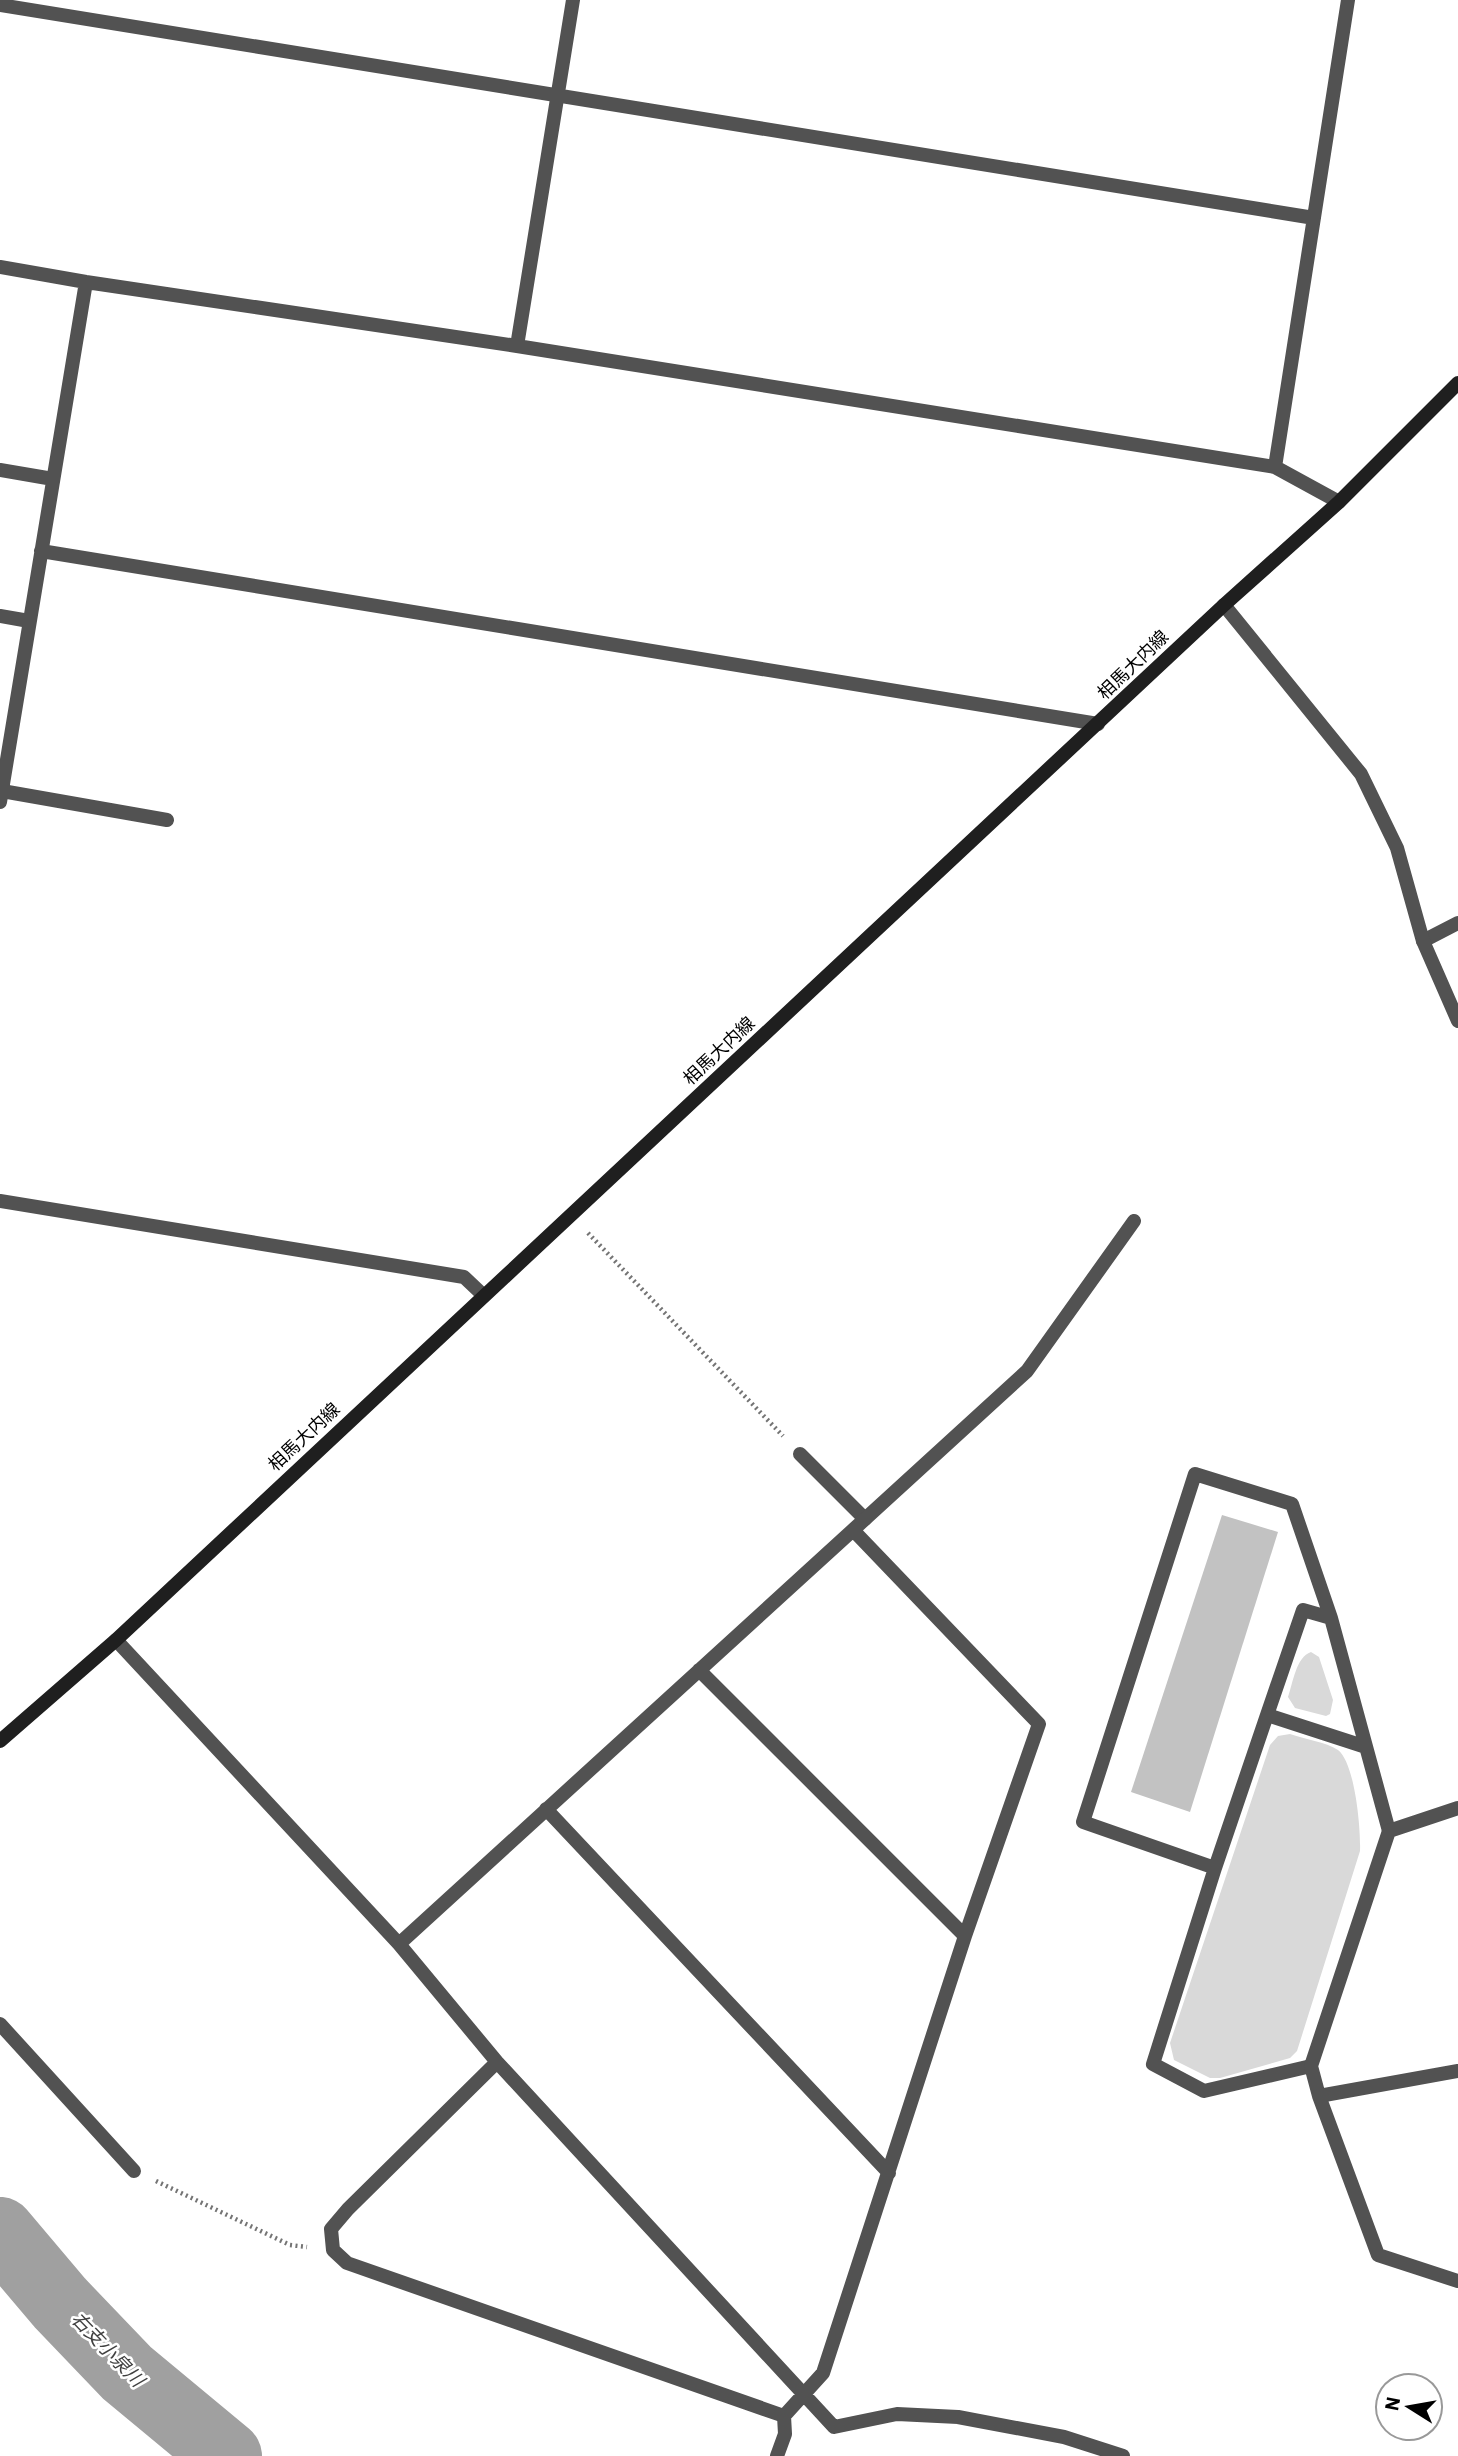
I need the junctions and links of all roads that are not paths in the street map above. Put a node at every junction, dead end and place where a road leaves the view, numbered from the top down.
1 (573, 0) edge
2 (1348, 0) edge
3 (0, 5) edge
4 (558, 95) junction
5 (1314, 218) junction
6 (0, 267) edge
7 (86, 282) junction
8 (517, 346) junction
9 (1458, 383) edge
10 (1275, 467) junction
11 (0, 470) edge
12 (53, 479) junction
13 (1339, 502) junction
14 (41, 551) junction
15 (1224, 605) junction
16 (0, 616) edge
17 (29, 621) junction
18 (1098, 724) junction
19 (5, 746) edge
20 (1, 796) edge
21 (167, 820) dead end
22 (1458, 923) edge
23 (1423, 941) junction
24 (1458, 1021) edge
25 (0, 1201) edge
26 (1134, 1222) dead end
27 (483, 1295) junction
28 (800, 1454) road end
29 (865, 1520) junction
30 (853, 1530) junction
31 (1331, 1618) junction
32 (116, 1640) junction
33 (699, 1670) junction
34 (1267, 1715) junction
35 (0, 1741) edge
36 (1366, 1747) junction
37 (1458, 1808) edge
38 (546, 1810) junction
39 (1389, 1830) junction
40 (1216, 1868) junction
41 (965, 1936) junction
42 (399, 1944) junction
43 (0, 2024) edge
44 (497, 2062) junction
45 (1311, 2066) junction
46 (1458, 2071) edge
47 (1320, 2096) junction
48 (134, 2171) road end
49 (889, 2173) junction
50 (1458, 2281) edge
51 (803, 2395) junction
52 (783, 2416) junction
53 (777, 2456) edge
54 (1123, 2456) edge

1 - 4 street
2 - 5 street
3 - 4 street
4 - 5 street
4 - 8 street
5 - 10 street
6 - 7 street
7 - 8 street
7 - 12 street
8 - 10 street
9 - 13 main road, 相馬大内線
10 - 13 street
11 - 12 street
12 - 14 street
13 - 15 main road, 相馬大内線
14 - 17 street
14 - 18 street
15 - 18 main road, 相馬大内線
15 - 23 street
16 - 17 street
17 - 19 street
18 - 27 main road, 相馬大内線
19 - 20 street
20 - 21 street
22 - 23 street
23 - 24 street
25 - 27 street
26 - 29 street
27 - 32 main road, 相馬大内線
28 - 29 street
29 - 30 street
30 - 33 street
30 - 41 street
31 - 34 street
31 - 36 street
31 - 40 street
32 - 35 main road, 相馬大内線
32 - 42 street
33 - 38 street
33 - 41 street
34 - 36 street
34 - 40 street
36 - 39 street
37 - 39 street
38 - 42 street
38 - 49 street
39 - 45 street
40 - 45 street
41 - 49 street
42 - 44 street
43 - 48 street
44 - 51 street
44 - 52 street
45 - 47 street
46 - 47 street
47 - 50 street
49 - 51 street
51 - 52 street
51 - 54 street
52 - 53 street

